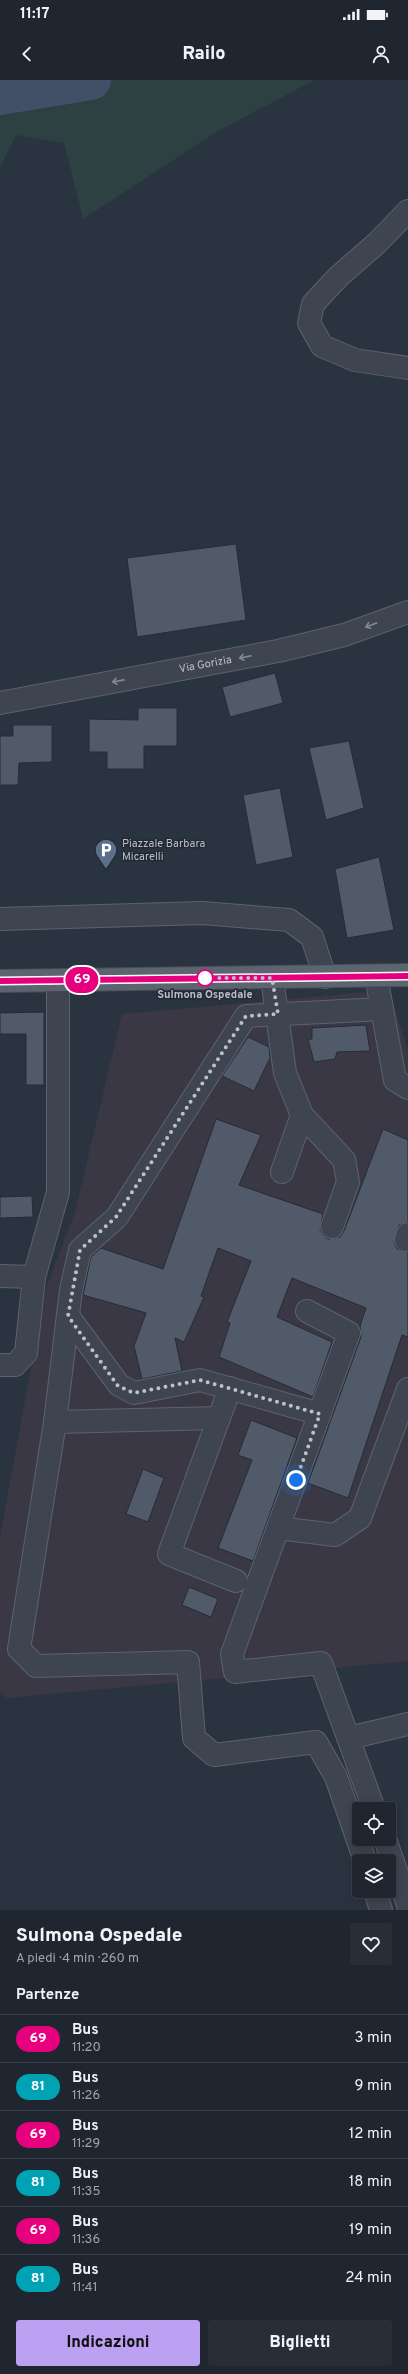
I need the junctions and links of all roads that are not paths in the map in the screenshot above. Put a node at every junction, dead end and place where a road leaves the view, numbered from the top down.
1 (408, 211) edge
2 (408, 368) edge
3 (408, 612) edge
4 (0, 703) edge
5 (0, 919) edge
6 (376, 976) junction
7 (408, 976) edge
8 (325, 977) junction
9 (272, 978) junction
10 (0, 981) edge
11 (58, 981) junction
12 (382, 1009) junction
13 (278, 1014) junction
14 (408, 1088) edge
15 (302, 1115) junction
16 (282, 1172) dead end
17 (332, 1227) dead end
18 (0, 1276) edge
19 (34, 1277) junction
20 (306, 1311) dead end
21 (68, 1316) junction
22 (0, 1365) edge
23 (230, 1388) junction
24 (408, 1389) edge
25 (320, 1414) junction
26 (219, 1418) junction
27 (54, 1422) junction
28 (278, 1528) junction
29 (236, 1581) dead end
30 (408, 1724) edge
31 (349, 1738) junction
32 (372, 1802) edge
33 (387, 1846) edge
34 (363, 1854) edge
35 (377, 1898) edge
36 (408, 1905) edge
37 (381, 1910) edge

1 - 2 street
3 -> 4 street, Via Gorizia
5 - 8 street
6 - 7 main road
6 - 8 main road
6 - 12 street
8 - 9 main road
9 - 11 main road
9 - 13 street
10 - 11 main road
11 - 19 street
12 - 13 street
12 - 14 street
13 - 15 street
13 - 21 street
15 - 16 street
15 - 17 street
18 - 19 street
19 - 22 street
20 - 25 street
21 - 23 street
21 - 27 street
23 - 25 street
23 - 26 street
24 - 28 street
25 - 28 street
26 - 27 street
26 - 29 street
27 - 34 street
28 - 31 street
30 - 31 street
31 - 32 street
33 - 36 street
35 - 37 street

